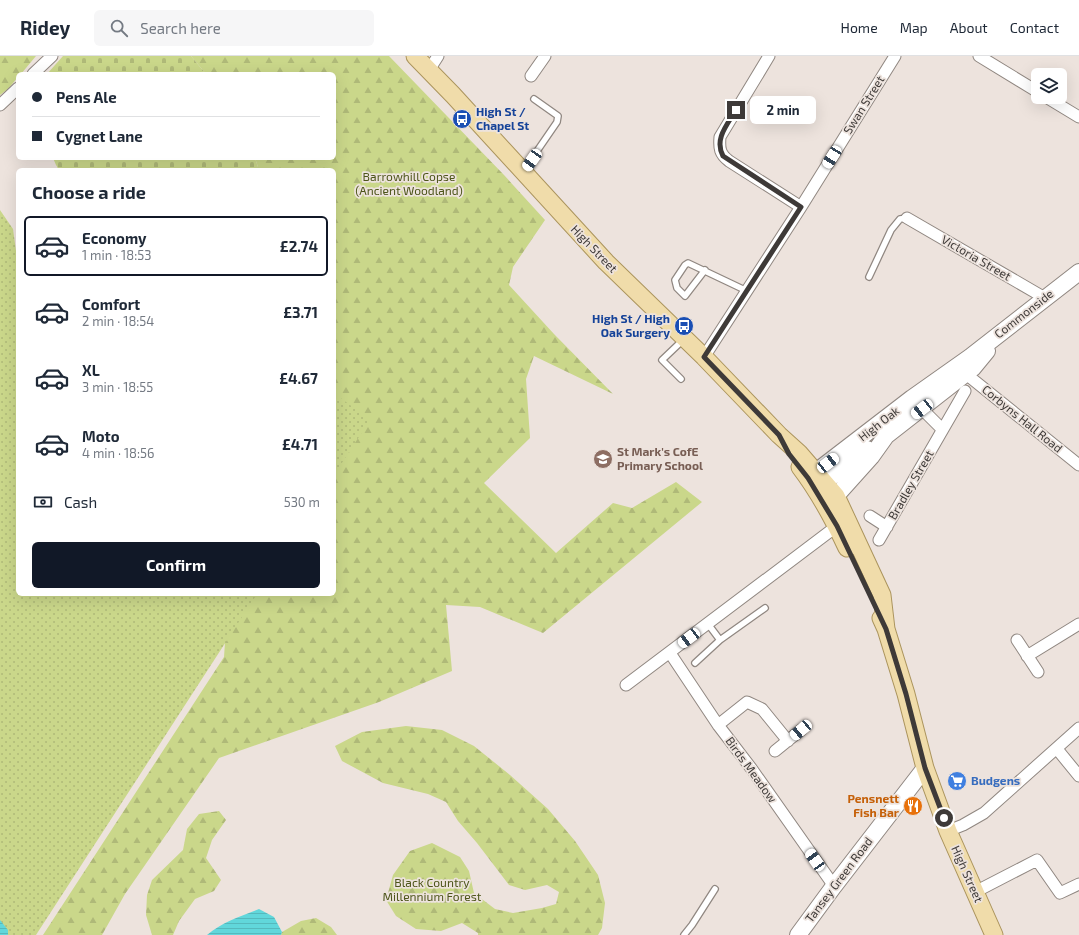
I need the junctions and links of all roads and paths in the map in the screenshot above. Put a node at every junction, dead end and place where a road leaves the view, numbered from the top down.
1 (52, 56) edge
2 (415, 56) edge
3 (545, 56) edge
4 (768, 56) edge
5 (895, 56) edge
6 (979, 56) edge
7 (433, 63) edge
8 (35, 72) edge
9 (531, 76) dead end
10 (1031, 88) edge
11 (16, 90) edge
12 (534, 99) dead end
13 (1058, 104) edge
14 (0, 105) edge
15 (1079, 117) edge
16 (525, 174) junction
17 (801, 207) junction
18 (907, 218) joint
19 (705, 270) junction
20 (1079, 272) edge
21 (869, 277) dead end
22 (747, 291) junction
23 (1045, 298) junction
24 (684, 338) junction
25 (704, 357) junction
26 (965, 365) junction
27 (681, 379) dead end
28 (964, 392) dead end
29 (917, 404) junction
30 (942, 429) junction
31 (886, 436) junction
32 (1079, 465) edge
33 (815, 479) junction
34 (836, 496) junction
35 (870, 516) dead end
36 (837, 526) junction
37 (887, 527) junction
38 (879, 540) dead end
39 (765, 608) dead end
40 (708, 624) junction
41 (1079, 624) edge
42 (886, 629) junction
43 (720, 640) junction
44 (1017, 640) dead end
45 (670, 653) junction
46 (1027, 656) junction
47 (694, 664) dead end
48 (1038, 672) dead end
49 (626, 685) dead end
50 (718, 725) junction
51 (1079, 728) edge
52 (801, 730) dead end
53 (788, 741) junction
54 (1056, 749) junction
55 (775, 751) dead end
56 (925, 768) junction
57 (1079, 776) edge
58 (948, 830) junction
59 (1079, 884) edge
60 (834, 886) junction
61 (715, 889) dead end
62 (975, 892) junction
63 (684, 935) edge
64 (798, 935) edge
65 (994, 935) edge

1 - 8 street
2 - 7 main road, High Street
3 - 9 street
4 - 17 street
5 - 17 street, Swan Street
6 - 10 street
7 - 16 main road, High Street
11 - 14 street
12 - 16 lane
13 - 15 street
16 - 24 main road, High Street
17 - 22 street, Swan Street
18 - 21 lane
18 - 23 street, Victoria Street
19 - 19 lane
19 - 22 lane
20 - 23 main road, Commonside
22 - 25 street, Swan Street
23 - 26 main road, Commonside
24 - 25 main road, High Street
24 - 27 lane
25 - 33 main road, High Street
26 - 29 main road, High Oak
26 - 32 street, Corbyns Hall Road
28 - 30 street, Bradley Street
29 - 30 street
29 - 31 main road, High Oak
29 - 33 main road, High Oak
30 - 37 street, Bradley Street
31 - 33 main road, High Oak
31 - 34 main road, High Oak
33 - 34 main road, High Street
33 - 36 main road, High Street
34 - 42 main road, High Street
35 - 37 street
36 - 40 street
36 - 42 main road, High Street
37 - 38 street, Bradley Street
39 - 43 lane
40 - 43 lane
40 - 45 street
41 - 46 street
42 - 56 main road, High Street
43 - 47 lane
44 - 46 street
45 - 49 street
45 - 50 street, Birds Meadow
46 - 48 street
50 - 53 street
50 - 60 street, Birds Meadow
51 - 54 street
52 - 53 street
53 - 55 street
54 - 57 street
54 - 58 street
56 - 58 main road, High Street
56 - 60 main road, Tansey Green Road
58 - 62 main road, High Street
59 - 62 street
60 - 64 main road, Tansey Green Road
61 - 63 lane
62 - 65 main road, High Street

